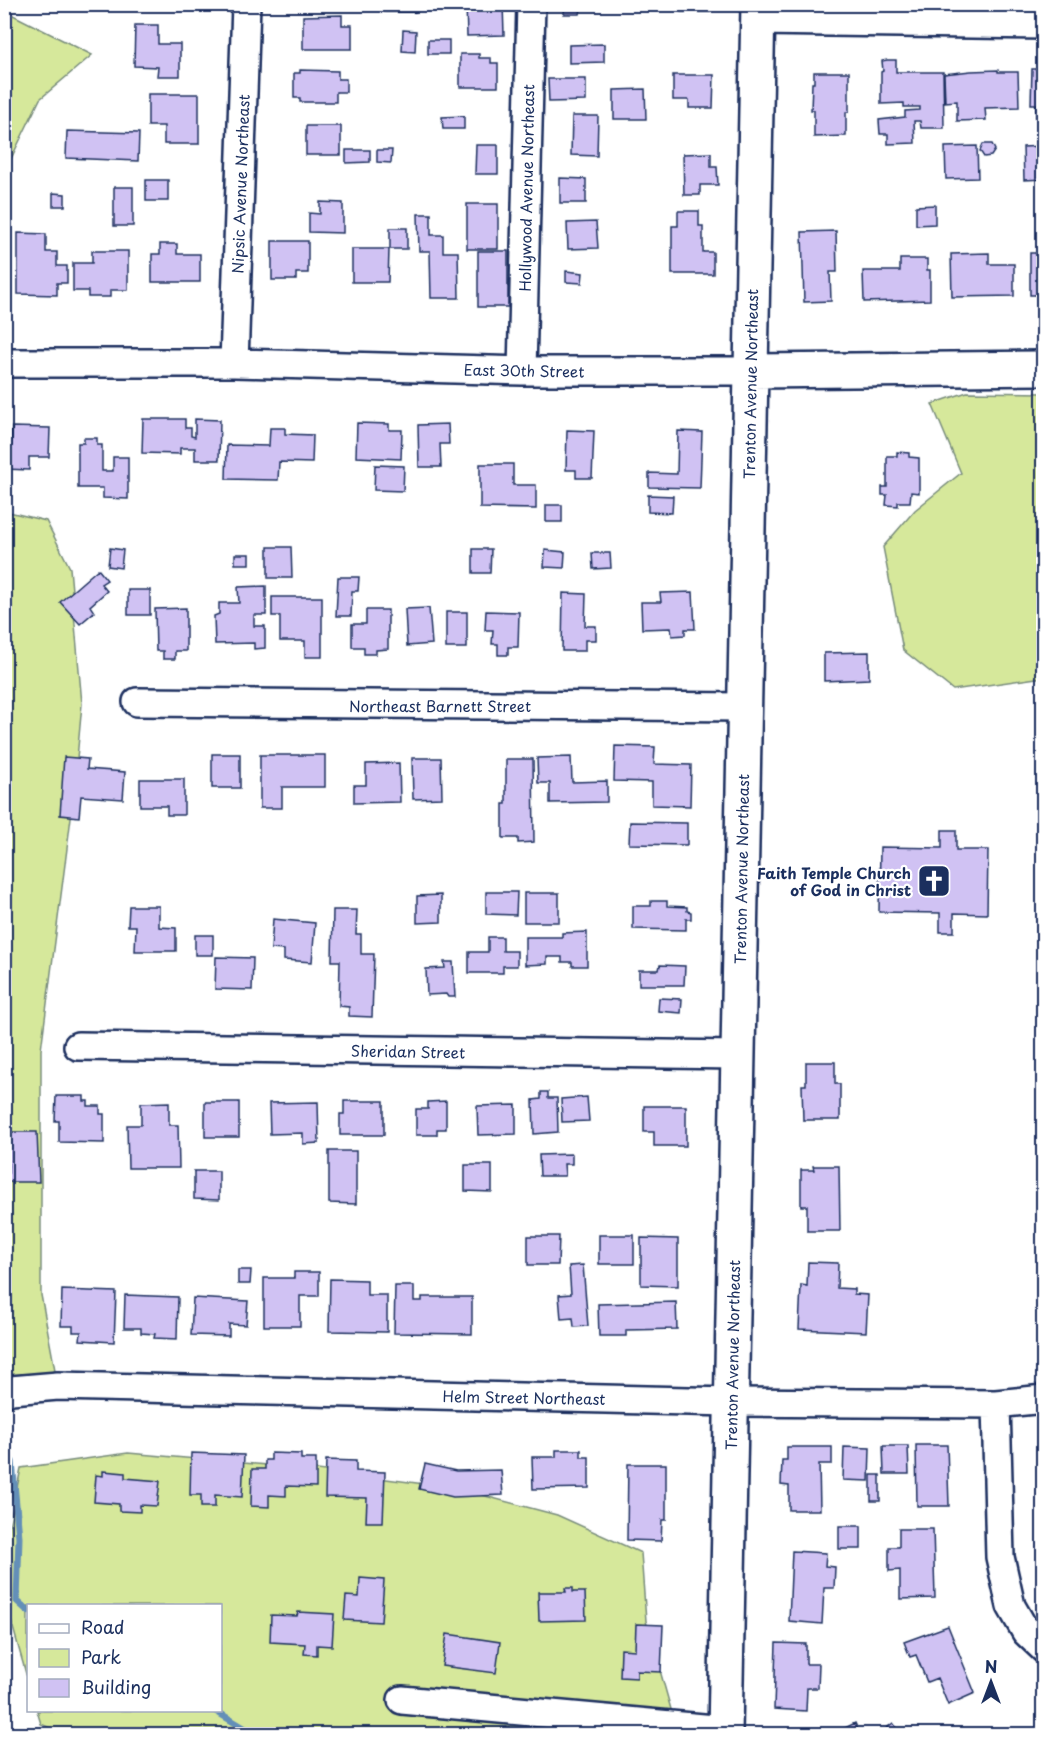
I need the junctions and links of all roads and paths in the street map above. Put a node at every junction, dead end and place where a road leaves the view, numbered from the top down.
1 (246, 4) edge
2 (531, 4) edge
3 (758, 13) edge
4 (1044, 25) edge
5 (4, 363) edge
6 (234, 363) junction
7 (1044, 368) edge
8 (522, 371) junction
9 (750, 371) junction
10 (137, 702) dead end
11 (744, 707) junction
12 (78, 1046) dead end
13 (737, 1055) junction
14 (4, 1393) edge
15 (1044, 1399) edge
16 (731, 1402) junction
17 (996, 1404) junction
18 (1044, 1649) edge
19 (402, 1700) dead end
20 (725, 1732) edge

1 - 6 street, Nipsic Avenue Northeast
2 - 8 street, Hollywood Avenue Northeast
3 - 4 street
3 - 9 main road, Trenton Avenue Northeast
5 - 6 street, East 30th Street
6 - 8 street, East 30th Street
7 - 9 main road, East 30th Street
8 - 9 street, East 30th Street
9 - 11 main road, Trenton Avenue Northeast
10 - 11 street, Northeast Barnett Street
11 - 13 main road, Trenton Avenue Northeast
12 - 13 street, Sheridan Street
13 - 16 main road, Trenton Avenue Northeast
14 - 16 street, Helm Street Northeast
15 - 17 street, Helm Street Northeast
16 - 17 street, Helm Street Northeast
16 - 20 main road, Trenton Avenue Northeast
17 - 18 street
19 - 20 street

